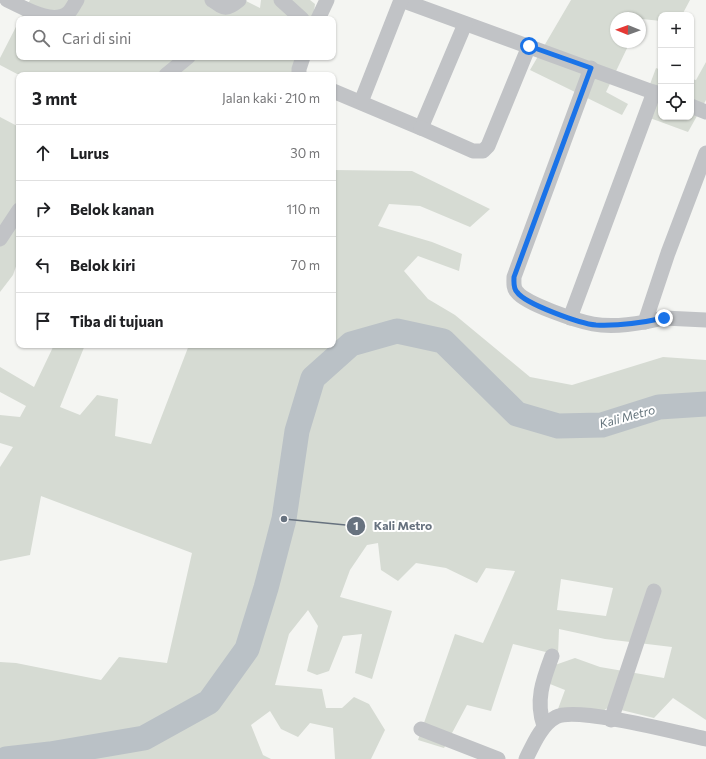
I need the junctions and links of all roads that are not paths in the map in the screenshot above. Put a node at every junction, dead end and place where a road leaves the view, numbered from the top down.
1 (7, 0) edge
2 (77, 0) edge
3 (239, 0) edge
4 (281, 0) edge
5 (327, 0) edge
6 (401, 0) edge
7 (218, 9) edge
8 (47, 16) edge
9 (64, 16) edge
10 (299, 16) edge
11 (319, 16) edge
12 (465, 24) junction
13 (529, 46) junction
14 (184, 60) edge
15 (302, 60) edge
16 (591, 68) junction
17 (170, 72) edge
18 (299, 72) edge
19 (336, 92) edge
20 (658, 94) edge
21 (361, 102) junction
22 (694, 107) edge
23 (706, 112) edge
24 (421, 128) junction
25 (706, 153) edge
26 (16, 215) edge
27 (0, 239) edge
28 (570, 318) junction
29 (706, 320) edge
30 (645, 322) junction
31 (654, 591) dead end
32 (552, 656) dead end
33 (612, 720) junction
34 (544, 726) junction
35 (421, 730) dead end
36 (706, 740) edge
37 (498, 759) edge
38 (526, 759) edge

1 - 8 street
2 - 9 street
3 - 7 street
4 - 10 street
5 - 11 street
6 - 12 street
6 - 21 street
12 - 13 street
12 - 24 street
13 - 16 street
13 - 24 street
14 - 17 street
15 - 18 street
16 - 20 street
16 - 28 street
19 - 21 street
20 - 28 street
21 - 24 street
22 - 23 street
25 - 30 street
26 - 27 street
28 - 30 street
29 - 30 street
31 - 33 street
32 - 34 street
33 - 34 street
33 - 36 street
34 - 38 street
35 - 37 street

